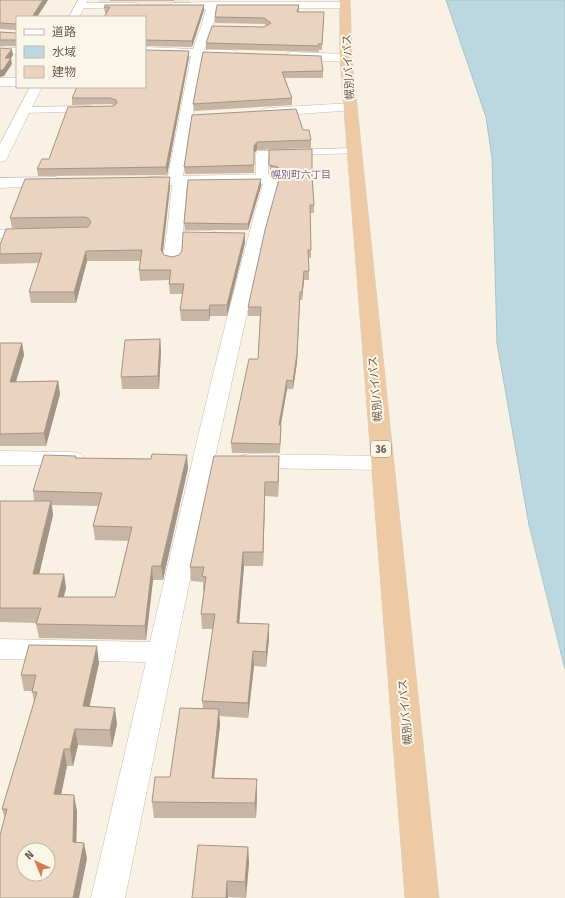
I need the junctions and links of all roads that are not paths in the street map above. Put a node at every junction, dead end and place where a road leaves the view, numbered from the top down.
1 (81, 3) edge
2 (345, 3) edge
3 (212, 5) junction
4 (144, 6) edge
5 (160, 6) edge
6 (74, 16) edge
7 (207, 27) junction
8 (221, 27) edge
9 (0, 50) edge
10 (16, 51) edge
11 (146, 51) edge
12 (197, 53) junction
13 (244, 54) edge
14 (284, 56) edge
15 (346, 58) junction
16 (0, 82) edge
17 (16, 82) edge
18 (35, 88) edge
19 (350, 107) junction
20 (103, 109) edge
21 (24, 110) junction
22 (256, 113) edge
23 (200, 116) edge
24 (185, 117) junction
25 (354, 151) junction
26 (0, 158) edge
27 (262, 179) junction
28 (127, 181) edge
29 (177, 181) junction
30 (72, 182) edge
31 (0, 183) edge
32 (0, 234) edge
33 (39, 234) edge
34 (173, 236) junction
35 (241, 236) junction
36 (172, 261) edge
37 (0, 458) edge
38 (94, 459) edge
39 (191, 461) junction
40 (382, 463) junction
41 (0, 649) edge
42 (161, 652) junction
43 (108, 898) edge
44 (422, 898) edge

1 - 4 street
1 - 6 street
2 - 3 street
2 - 15 highway, 幌別バイパス / 36
3 - 5 street
3 - 7 street
7 - 8 street
7 - 12 street
9 - 10 lane
11 - 12 street
12 - 13 street
12 - 24 street
14 - 15 street
15 - 19 highway, 幌別バイパス / 36
16 - 17 street
18 - 21 street
19 - 22 street
19 - 25 highway, 幌別バイパス / 36
20 - 21 lane
21 - 26 street
23 - 24 street
24 - 29 street
25 - 27 lane
25 - 40 highway, 幌別バイパス / 36
27 - 29 street
27 - 35 street
28 - 29 street
29 - 34 street
30 - 31 street
32 - 33 lane
34 - 35 street
34 - 36 street
35 - 39 street
37 - 38 street
39 - 40 street
39 - 42 street
40 - 44 highway, 幌別バイパス / 36
41 - 42 street
42 - 43 street

